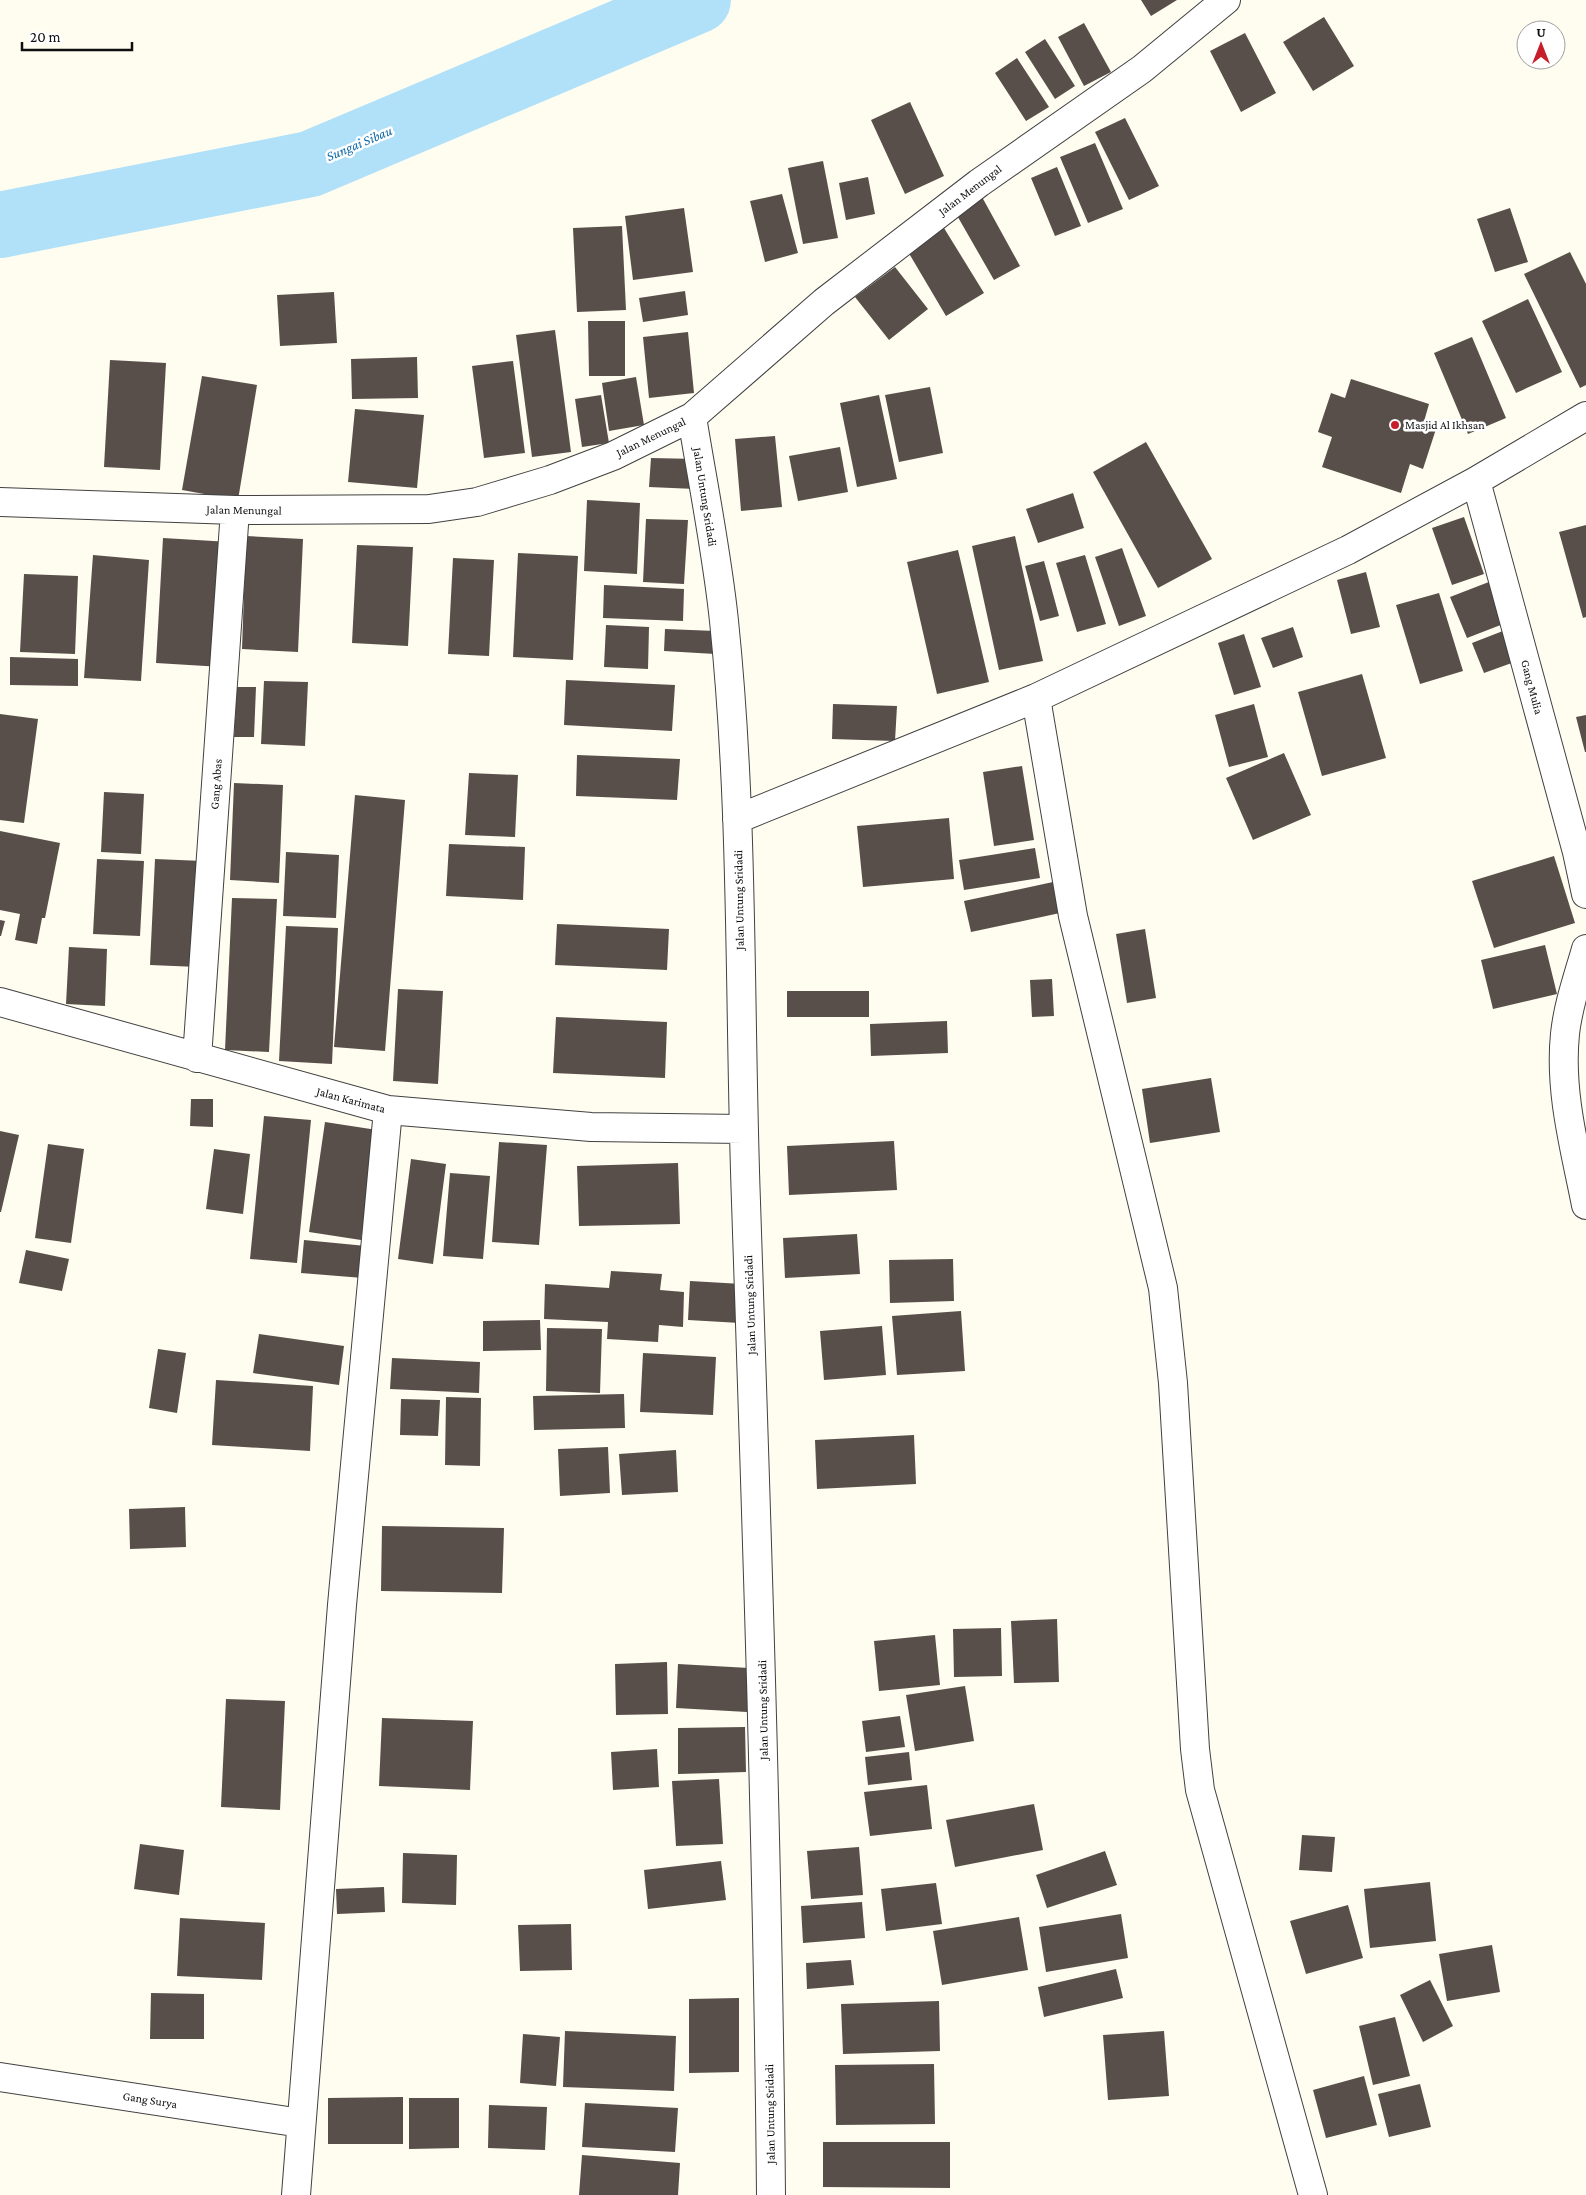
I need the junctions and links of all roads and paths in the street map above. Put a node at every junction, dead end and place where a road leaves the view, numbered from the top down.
1 (1226, 0) edge
2 (1586, 416) edge
3 (692, 417) junction
4 (1476, 481) junction
5 (0, 502) edge
6 (235, 510) junction
7 (1036, 698) junction
8 (737, 819) junction
9 (1586, 894) edge
10 (1586, 949) edge
11 (0, 1002) edge
12 (197, 1058) junction
13 (388, 1110) junction
14 (744, 1128) junction
15 (1586, 1205) edge
16 (0, 2077) edge
17 (300, 2124) junction
18 (296, 2195) edge
19 (771, 2195) edge
20 (1313, 2195) edge

1 - 3 street, Jalan Menungal
2 - 4 street
3 - 6 street, Jalan Menungal
3 - 8 street, Jalan Untung Sridadi
4 - 7 street
4 - 9 street, Gang Mulia
5 - 6 street, Jalan Menungal
6 - 12 street, Gang Abas
7 - 8 street
7 - 20 street
8 - 14 street, Jalan Untung Sridadi
10 - 15 street
11 - 12 street, Jalan Karimata
12 - 13 street, Jalan Karimata
13 - 14 street, Jalan Karimata
13 - 17 street
14 - 19 street, Jalan Untung Sridadi
16 - 17 street, Gang Surya
17 - 18 street

